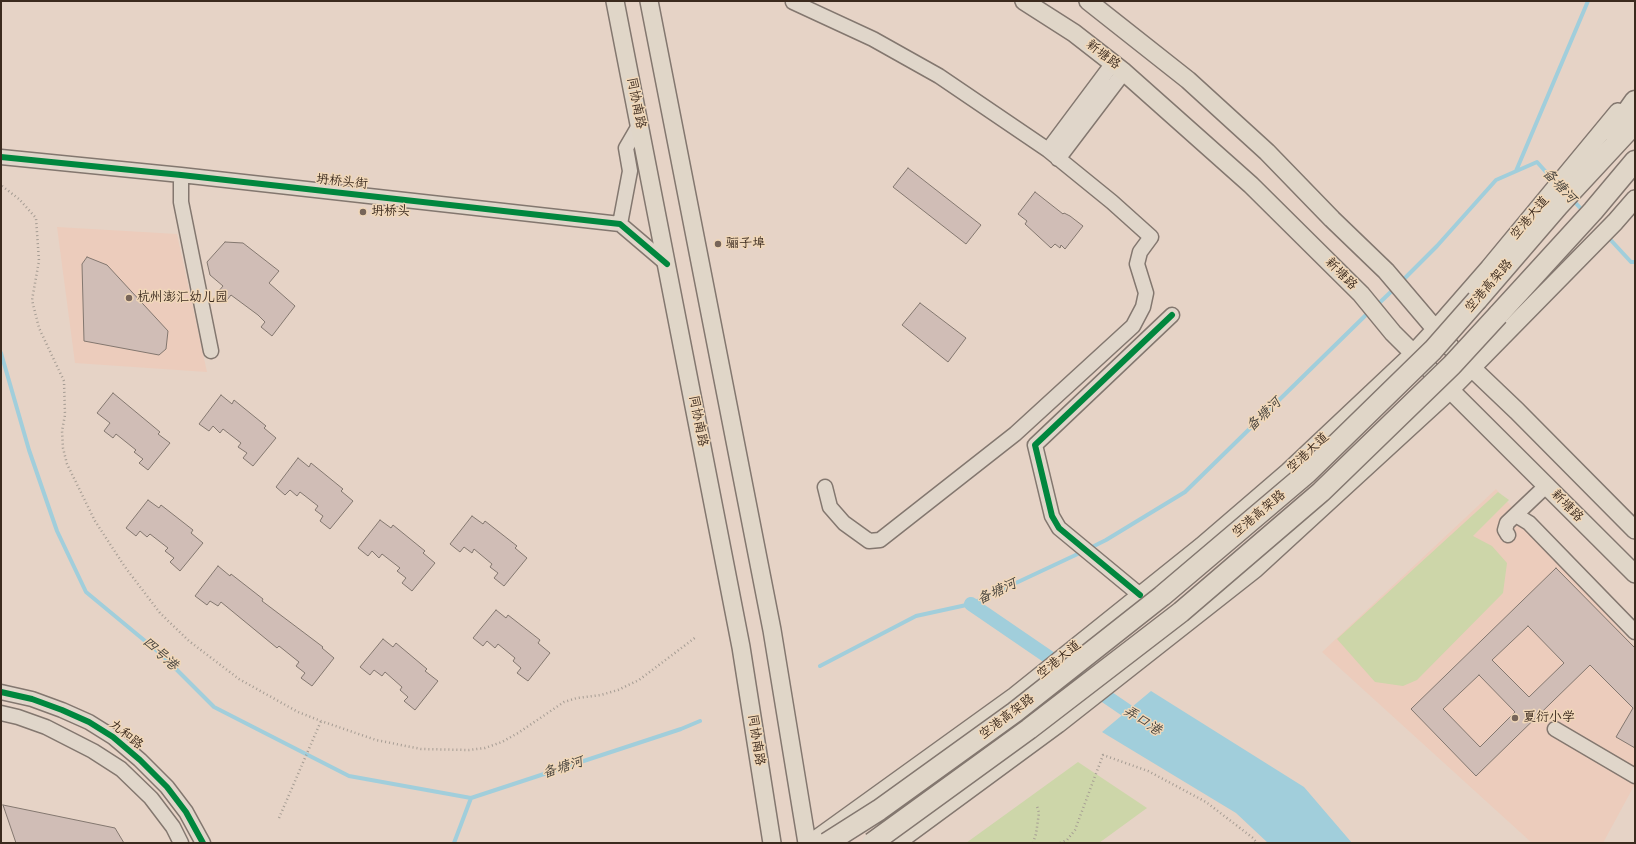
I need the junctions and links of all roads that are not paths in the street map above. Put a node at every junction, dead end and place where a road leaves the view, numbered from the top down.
1 (615, 1) edge
2 (650, 1) edge
3 (1024, 1) edge
4 (1088, 1) edge
5 (793, 2) edge
6 (1119, 67) junction
7 (1635, 92) edge
8 (1635, 101) edge
9 (1635, 122) edge
10 (640, 124) junction
11 (1053, 155) junction
12 (2, 157) edge
13 (1635, 161) edge
14 (182, 175) junction
15 (1635, 179) edge
16 (1558, 192) junction
17 (1635, 199) edge
18 (1593, 212) junction
19 (620, 224) junction
20 (667, 264) junction
21 (1172, 315) dead end
22 (1436, 330) junction
23 (211, 351) dead end
24 (1414, 353) junction
25 (1471, 367) junction
26 (1450, 389) junction
27 (1547, 485) junction
28 (825, 487) dead end
29 (1516, 515) junction
30 (1635, 530) edge
31 (1508, 535) dead end
32 (1635, 574) edge
33 (1140, 595) junction
34 (1635, 632) edge
35 (1, 692) edge
36 (1, 713) edge
37 (1555, 729) dead end
38 (1635, 776) edge
39 (182, 843) edge
40 (203, 843) edge
41 (772, 843) edge
42 (807, 843) edge
43 (811, 843) edge
44 (827, 843) edge
45 (872, 843) edge
46 (896, 843) edge

1 - 10 main road, 同协南路
2 - 42 main road
3 - 6 main road, 新塘路
4 - 22 main road
5 - 11 street
6 - 11 street
6 - 24 main road, 新塘路
7 - 16 main road, 空港大道
8 - 16 highway
9 - 16 highway, 空港高架路
10 - 19 street
10 - 20 main road, 同协南路
11 - 28 street
12 - 14 street, 坍桥头街
13 - 18 highway, 空港高架路
14 - 19 street, 坍桥头街
14 - 23 street
15 - 18 highway
16 - 22 main road, 空港大道
16 - 44 highway, 空港高架路, bridge
17 - 25 main road
18 - 45 highway, 空港高架路, bridge
19 - 20 street
20 - 41 main road, 同协南路
21 - 33 street
22 - 24 main road, 空港大道
22 - 25 main road
24 - 26 main road, 新塘路
24 - 33 main road, 空港大道
25 - 26 main road
25 - 30 main road
26 - 27 main road, 新塘路
26 - 46 main road
27 - 29 street
27 - 32 main road, 新塘路
29 - 31 street
29 - 34 street
33 - 43 main road, 空港大道
35 - 40 street, 九和路
36 - 39 street
37 - 38 street

